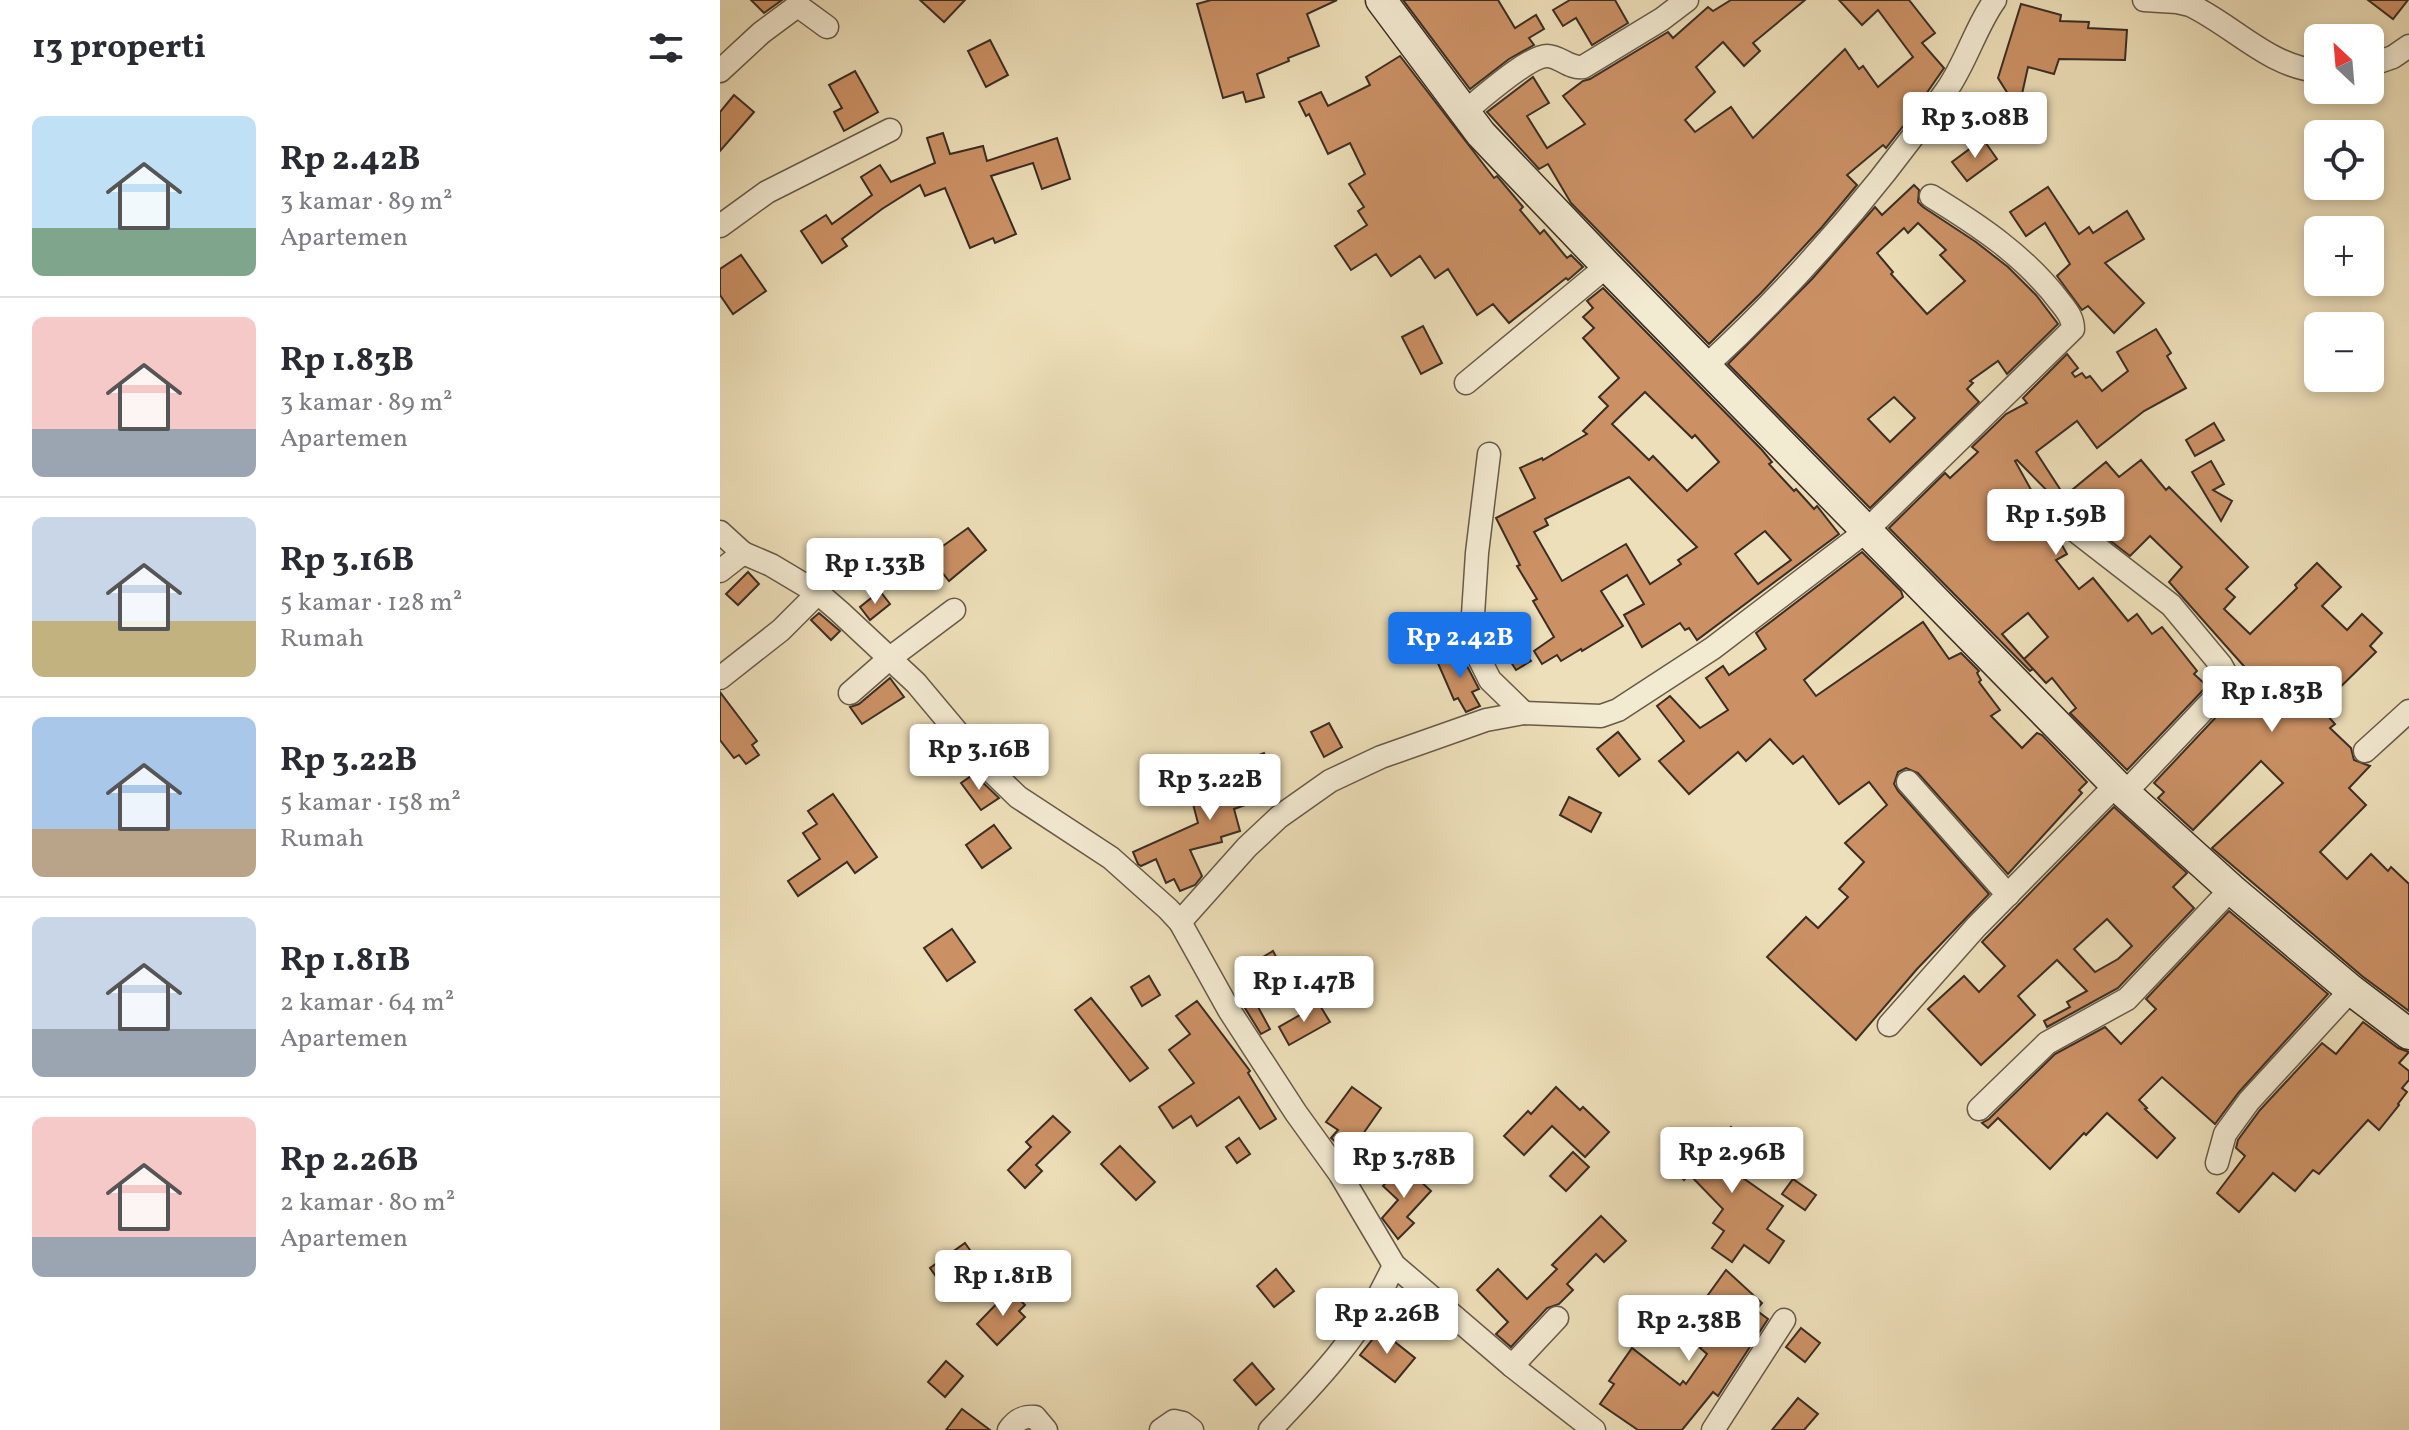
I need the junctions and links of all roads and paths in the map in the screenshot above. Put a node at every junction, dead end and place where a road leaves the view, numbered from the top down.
1 (1381, 0) edge
2 (1687, 0) edge
3 (1995, 0) edge
4 (2144, 0) edge
5 (827, 27) dead end
6 (2409, 46) edge
7 (2384, 60) edge
8 (2304, 68) edge
9 (720, 71) edge
10 (1463, 113) junction
11 (890, 130) dead end
12 (1931, 196) dead end
13 (720, 226) edge
14 (1607, 266) junction
15 (1705, 367) junction
16 (1466, 383) dead end
17 (1489, 454) dead end
18 (2073, 529) dead end
19 (720, 532) edge
20 (1865, 532) junction
21 (743, 553) junction
22 (720, 571) edge
23 (818, 593) junction
24 (954, 610) dead end
25 (890, 658) junction
26 (720, 678) edge
27 (850, 693) dead end
28 (2409, 711) edge
29 (1524, 713) junction
30 (2365, 751) dead end
31 (1908, 782) dead end
32 (2120, 789) junction
33 (2231, 889) junction
34 (2008, 895) junction
35 (1180, 922) junction
36 (2351, 990) junction
37 (1889, 1025) dead end
38 (2409, 1034) edge
39 (1979, 1109) dead end
40 (2217, 1163) dead end
41 (1394, 1265) junction
42 (1557, 1318) dead end
43 (1784, 1320) dead end
44 (1512, 1366) junction
45 (1009, 1430) edge
46 (1046, 1430) edge
47 (1161, 1430) edge
48 (1192, 1430) edge
49 (1270, 1430) edge
50 (1594, 1430) edge
51 (1713, 1430) edge

1 - 10 street
2 - 10 street
3 - 15 street
4 - 8 street
5 - 9 street
6 - 7 street
10 - 14 street
11 - 13 street
12 - 20 street
14 - 15 street
14 - 16 street
15 - 20 street
17 - 29 street
18 - 32 street
19 - 21 street
20 - 29 street
20 - 32 street
21 - 22 street
21 - 23 street
23 - 25 street
23 - 26 street
24 - 25 street
25 - 27 street
25 - 35 street
28 - 30 street
29 - 35 street
31 - 34 street
32 - 33 street
32 - 34 street
33 - 36 street
33 - 39 street
34 - 37 street
35 - 41 street
36 - 38 street
36 - 40 street
41 - 44 street
41 - 49 street
42 - 44 street
43 - 51 street
44 - 50 street
45 - 46 street
47 - 48 street

